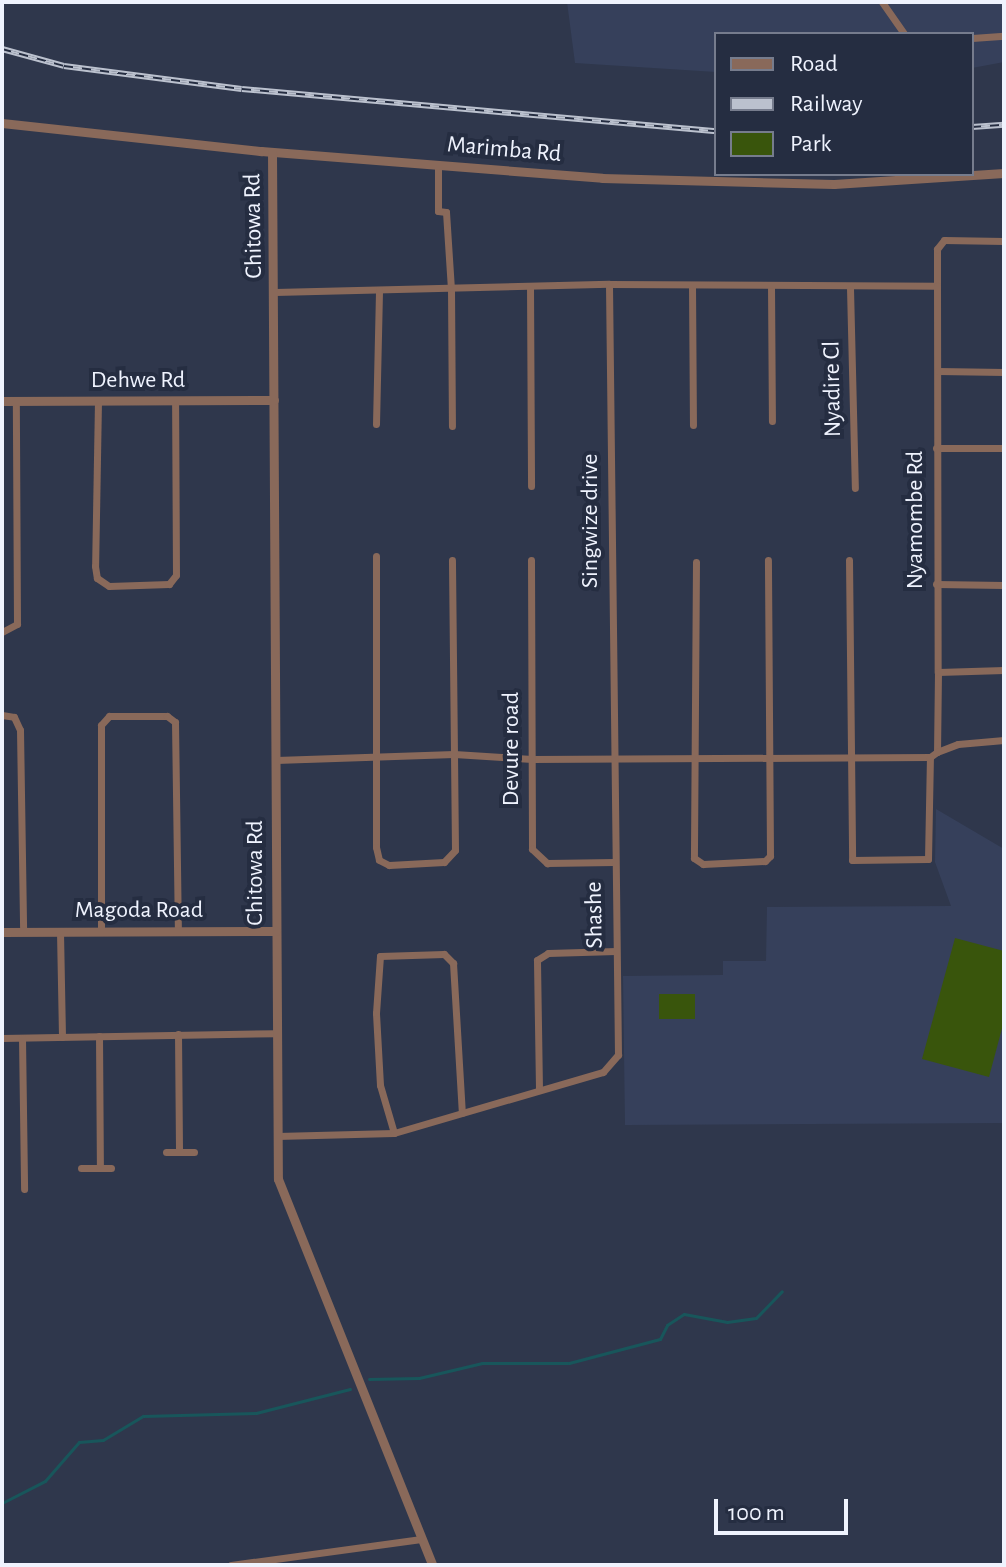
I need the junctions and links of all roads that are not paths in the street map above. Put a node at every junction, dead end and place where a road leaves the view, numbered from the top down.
1 (882, 2) edge
2 (903, 32) edge
3 (1004, 36) edge
4 (974, 38) edge
5 (2, 123) edge
6 (272, 152) junction
7 (438, 165) junction
8 (1004, 173) edge
9 (974, 175) edge
10 (958, 176) edge
11 (1004, 241) edge
12 (609, 284) junction
13 (692, 285) junction
14 (530, 286) junction
15 (771, 286) junction
16 (937, 286) junction
17 (850, 288) junction
18 (451, 289) junction
19 (379, 290) junction
20 (275, 292) junction
21 (938, 371) junction
22 (1004, 372) edge
23 (274, 400) junction
24 (2, 401) edge
25 (16, 401) junction
26 (98, 401) junction
27 (175, 401) junction
28 (772, 421) dead end
29 (376, 424) dead end
30 (693, 425) dead end
31 (452, 426) dead end
32 (936, 448) junction
33 (1004, 448) edge
34 (531, 486) dead end
35 (855, 488) dead end
36 (376, 556) dead end
37 (452, 560) dead end
38 (531, 560) dead end
39 (768, 560) dead end
40 (849, 560) dead end
41 (696, 562) dead end
42 (936, 584) junction
43 (1004, 585) edge
44 (2, 632) edge
45 (1004, 670) edge
46 (938, 672) junction
47 (2, 715) edge
48 (1004, 740) edge
49 (454, 754) junction
50 (934, 755) junction
51 (375, 757) junction
52 (693, 757) junction
53 (851, 757) junction
54 (771, 758) junction
55 (532, 759) junction
56 (612, 759) junction
57 (276, 760) junction
58 (614, 862) junction
59 (178, 931) junction
60 (276, 931) junction
61 (2, 932) edge
62 (23, 932) junction
63 (60, 932) junction
64 (101, 932) junction
65 (616, 951) junction
66 (276, 1033) junction
67 (178, 1034) junction
68 (99, 1036) junction
69 (62, 1037) junction
70 (2, 1038) edge
71 (22, 1038) junction
72 (539, 1089) junction
73 (462, 1113) junction
74 (394, 1133) junction
75 (277, 1136) junction
76 (166, 1152) dead end
77 (179, 1152) junction
78 (194, 1152) dead end
79 (81, 1168) dead end
80 (100, 1168) junction
81 (111, 1168) dead end
82 (24, 1189) dead end
83 (421, 1539) junction
84 (231, 1565) edge
85 (432, 1565) edge

1 - 2 street
3 - 4 street
5 - 6 street, Marimba Rd
6 - 7 street, Marimba Rd
6 - 20 street, Chitowa Rd
7 - 10 street, Marimba Rd
7 - 18 street
8 - 9 street, Marimba Rd
11 - 16 street, Nyamombe Rd
12 - 13 street
12 - 14 street
12 - 56 street, Singwize drive
13 - 15 street
13 - 30 street
14 - 18 street
14 - 34 street
15 - 17 street
15 - 28 street
16 - 17 street
16 - 21 street, Nyamombe Rd
17 - 35 street, Nyadire Cl
18 - 19 street
18 - 31 street
19 - 20 street
19 - 29 street
20 - 23 street, Chitowa Rd
21 - 22 street
21 - 32 street, Nyamombe Rd
23 - 27 street, Dehwe Rd
23 - 57 street, Chitowa Rd
24 - 25 street, Dehwe Rd
25 - 26 street, Dehwe Rd
25 - 44 street
26 - 27 street, Dehwe Rd
26 - 27 street
32 - 33 street
32 - 42 street, Nyamombe Rd
36 - 51 street
37 - 49 street
38 - 55 street, Devure road
39 - 54 street
40 - 53 street
41 - 52 street
42 - 43 street
42 - 46 street, Nyamombe Rd
45 - 46 street
46 - 50 street, Nyamombe Rd
47 - 62 street
48 - 50 street
49 - 51 street
49 - 51 street
49 - 55 street
50 - 53 street
50 - 53 street, Nyamombe Rd
51 - 57 street
52 - 54 street
52 - 54 street
52 - 56 street
53 - 54 street
55 - 56 street
55 - 58 street, Devure road
56 - 58 street, Shashe
57 - 60 street, Chitowa Rd
58 - 65 street, Shashe
59 - 60 street, Magoda Road
59 - 64 street, Magoda Road
59 - 64 street
60 - 66 street, Chitowa Rd
61 - 62 street, Magoda Road
62 - 63 street, Magoda Road
63 - 64 street, Magoda Road
63 - 69 street
65 - 72 street, Shashe
65 - 72 street
66 - 67 street
66 - 75 street, Chitowa Rd
67 - 68 street
67 - 77 street
68 - 69 street
68 - 80 street
69 - 71 street
70 - 71 street
71 - 82 street
72 - 73 street
73 - 74 street
73 - 74 street
74 - 75 street
75 - 83 street, Chitowa Rd
76 - 77 street
77 - 78 street
79 - 80 street
80 - 81 street
83 - 84 street
83 - 85 street, Chitowa Rd

